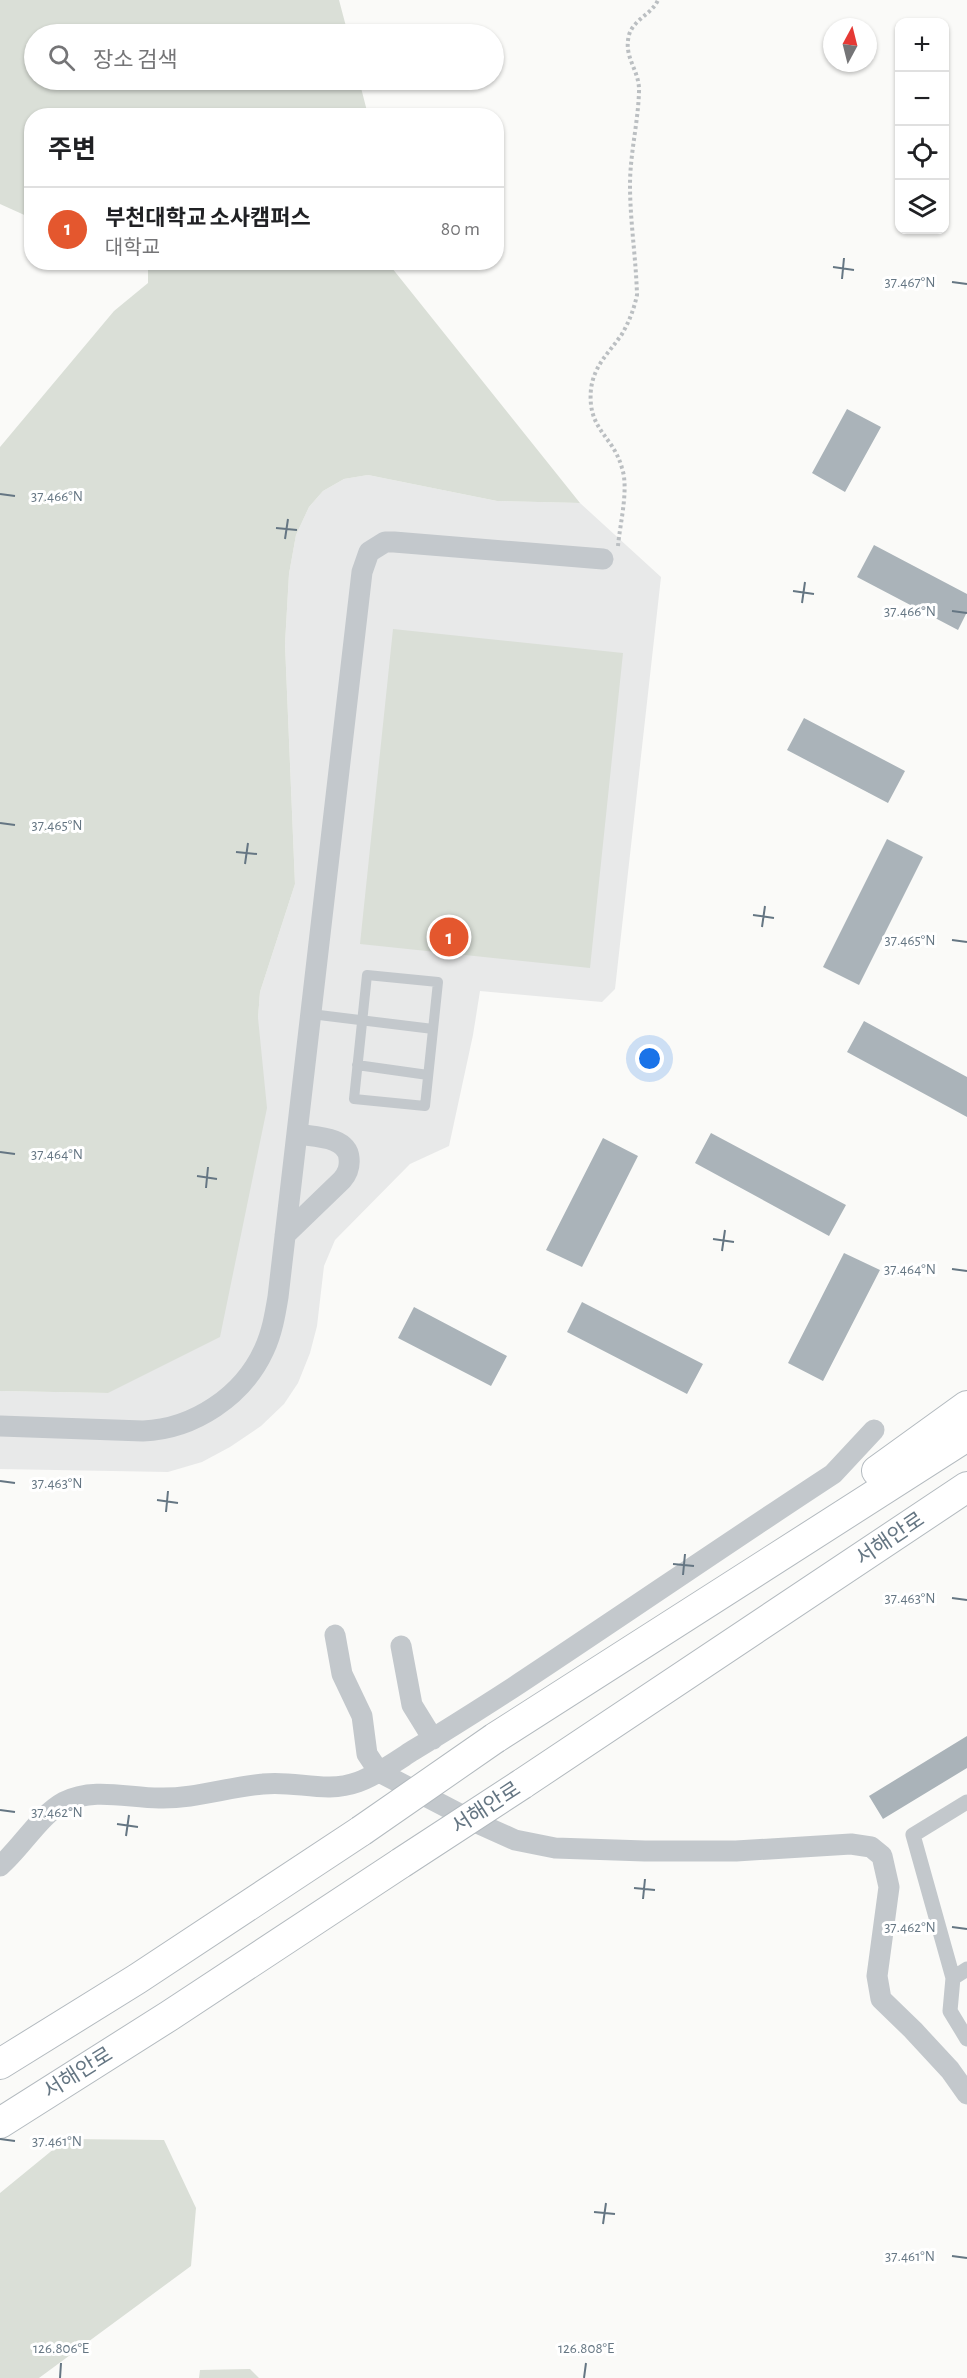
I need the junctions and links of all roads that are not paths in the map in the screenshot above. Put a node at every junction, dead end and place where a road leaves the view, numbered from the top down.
1 (603, 559) road end
2 (311, 1014) junction
3 (362, 1020) junction
4 (433, 1029) junction
5 (357, 1065) junction
6 (428, 1075) junction
7 (297, 1134) junction
8 (285, 1235) junction
9 (967, 1406) edge
10 (0, 1426) edge
11 (874, 1430) dead end
12 (967, 1436) edge
13 (967, 1487) edge
14 (967, 1511) edge
15 (725, 1591) junction
16 (752, 1630) junction
17 (335, 1635) dead end
18 (401, 1646) dead end
19 (432, 1739) junction
20 (379, 1772) junction
21 (967, 1802) edge
22 (0, 1866) edge
23 (967, 1969) edge
24 (953, 1978) junction
25 (967, 2039) edge
26 (0, 2064) edge
27 (967, 2094) edge
28 (0, 2123) edge

1 - 2 street
2 - 3 lane
2 - 7 street
3 - 4 lane
3 - 4 lane
3 - 5 lane
4 - 6 lane
5 - 6 lane
5 - 6 lane
7 - 8 street
7 - 8 street
8 - 10 street
9 - 15 main road
11 - 19 street
12 - 15 main road
13 - 16 main road, 서해안로
14 - 16 main road
15 - 26 main road, bridge
16 - 28 main road, 서해안로, bridge
17 - 20 street
18 - 19 street
19 - 20 street
20 - 22 street
20 - 27 street
21 - 24 street
23 - 24 street
24 - 25 street

